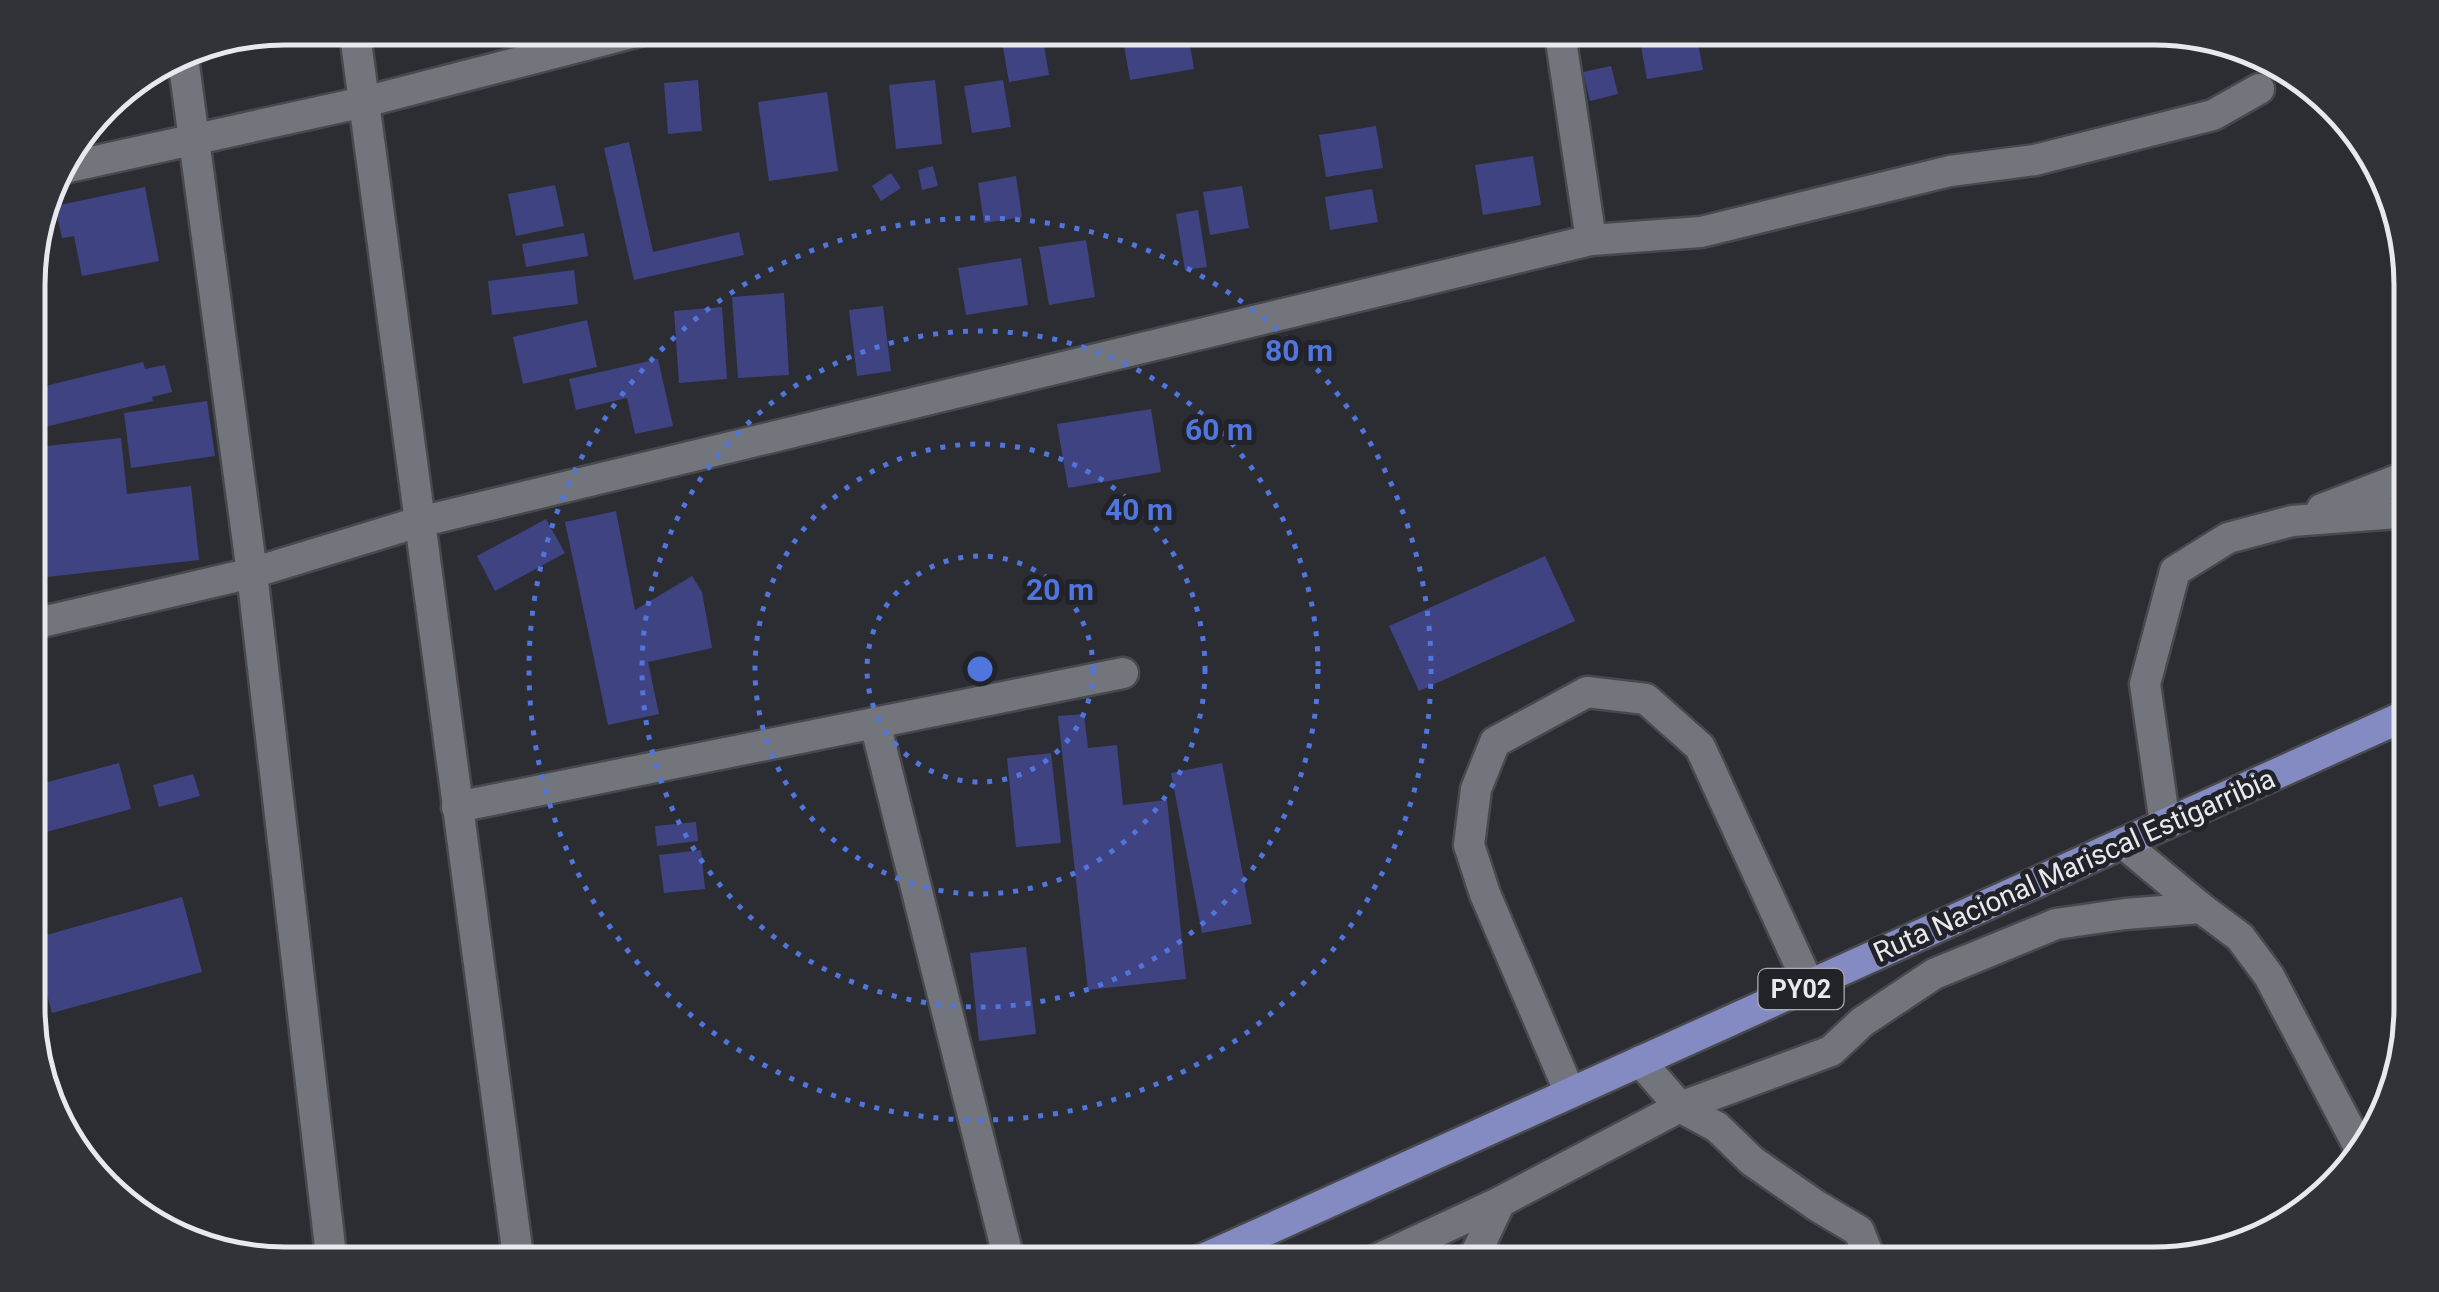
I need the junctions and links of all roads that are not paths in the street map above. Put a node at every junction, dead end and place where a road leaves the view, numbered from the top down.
1 (356, 45) edge
2 (588, 45) edge
3 (1562, 45) edge
4 (184, 68) edge
5 (2259, 90) dead end
6 (364, 102) junction
7 (192, 138) junction
8 (77, 165) edge
9 (1591, 240) junction
10 (2394, 481) edge
11 (2394, 513) edge
12 (418, 522) junction
13 (2292, 522) junction
14 (252, 573) junction
15 (46, 620) edge
16 (1123, 673) dead end
17 (2394, 722) edge
18 (875, 723) junction
19 (457, 807) junction
20 (2165, 824) junction
21 (2124, 843) junction
22 (2201, 908) junction
23 (1808, 986) junction
24 (1640, 1061) junction
25 (1570, 1093) junction
26 (1680, 1107) junction
27 (2354, 1138) edge
28 (1500, 1202) junction
29 (1236, 1246) edge
30 (1405, 1246) edge
31 (1479, 1246) edge
32 (1865, 1246) edge
33 (330, 1247) edge
34 (517, 1247) edge
35 (1006, 1247) edge

1 - 6 street
2 - 6 street
3 - 9 street
4 - 7 street
5 - 9 street
6 - 7 street
6 - 12 street
7 - 8 street
7 - 14 street
9 - 12 street
10 - 13 street
11 - 13 street
12 - 14 street
12 - 19 street
13 - 20 street
14 - 15 street
14 - 33 street
16 - 18 street
17 - 20 main road, Ruta Nacional Mariscal Estigarribia / PY02
18 - 19 street
18 - 35 street
19 - 34 street
20 - 21 main road, Ruta Nacional Mariscal Estigarribia / PY02
21 - 22 street
21 - 23 main road, Ruta Nacional Mariscal Estigarribia / PY02
22 - 26 street
22 - 27 street
23 - 24 main road, Ruta Nacional Mariscal Estigarribia / PY02
23 - 25 street
24 - 25 main road, Ruta Nacional Mariscal Estigarribia / PY02
24 - 26 street
25 - 29 main road, Ruta Nacional Mariscal Estigarribia / PY02
26 - 28 street
26 - 32 street
28 - 30 street
28 - 31 street

